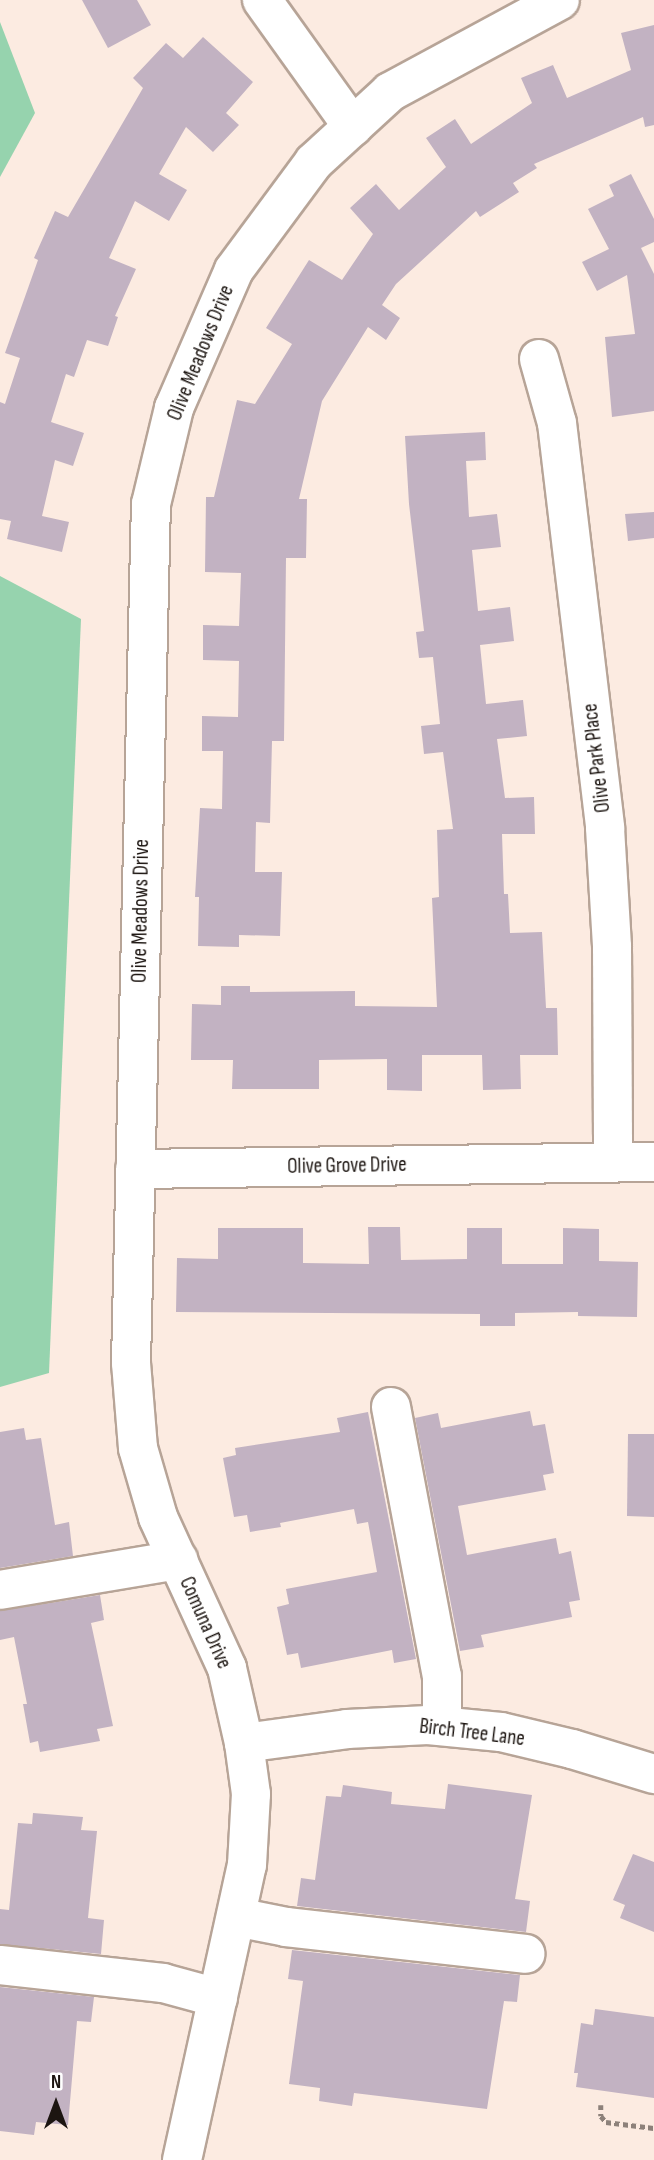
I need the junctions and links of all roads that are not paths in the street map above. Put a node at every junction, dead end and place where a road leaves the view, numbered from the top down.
1 (262, 0) edge
2 (560, 0) edge
3 (353, 127) junction
4 (539, 359) dead end
5 (613, 1162) junction
6 (654, 1162) edge
7 (135, 1169) junction
8 (391, 1407) dead end
9 (178, 1560) junction
10 (0, 1590) edge
11 (442, 1726) junction
12 (244, 1743) junction
13 (654, 1774) edge
14 (236, 1917) junction
15 (525, 1954) dead end
16 (0, 1965) edge
17 (218, 1998) junction
18 (182, 2160) edge

1 - 3 street
2 - 3 street, Olive Meadows Drive
3 - 7 street, Olive Meadows Drive
4 - 5 street, Olive Park Place
5 - 6 street, Olive Grove Drive
5 - 7 street, Olive Grove Drive
7 - 9 street, Comuna Drive
8 - 11 street
9 - 10 street
9 - 12 street, Comuna Drive
11 - 12 street, Birch Tree Lane
11 - 13 street, Birch Tree Lane
12 - 14 street, Comuna Drive
14 - 15 street
14 - 17 street, Comuna Drive
16 - 17 street
17 - 18 street, Comuna Drive

